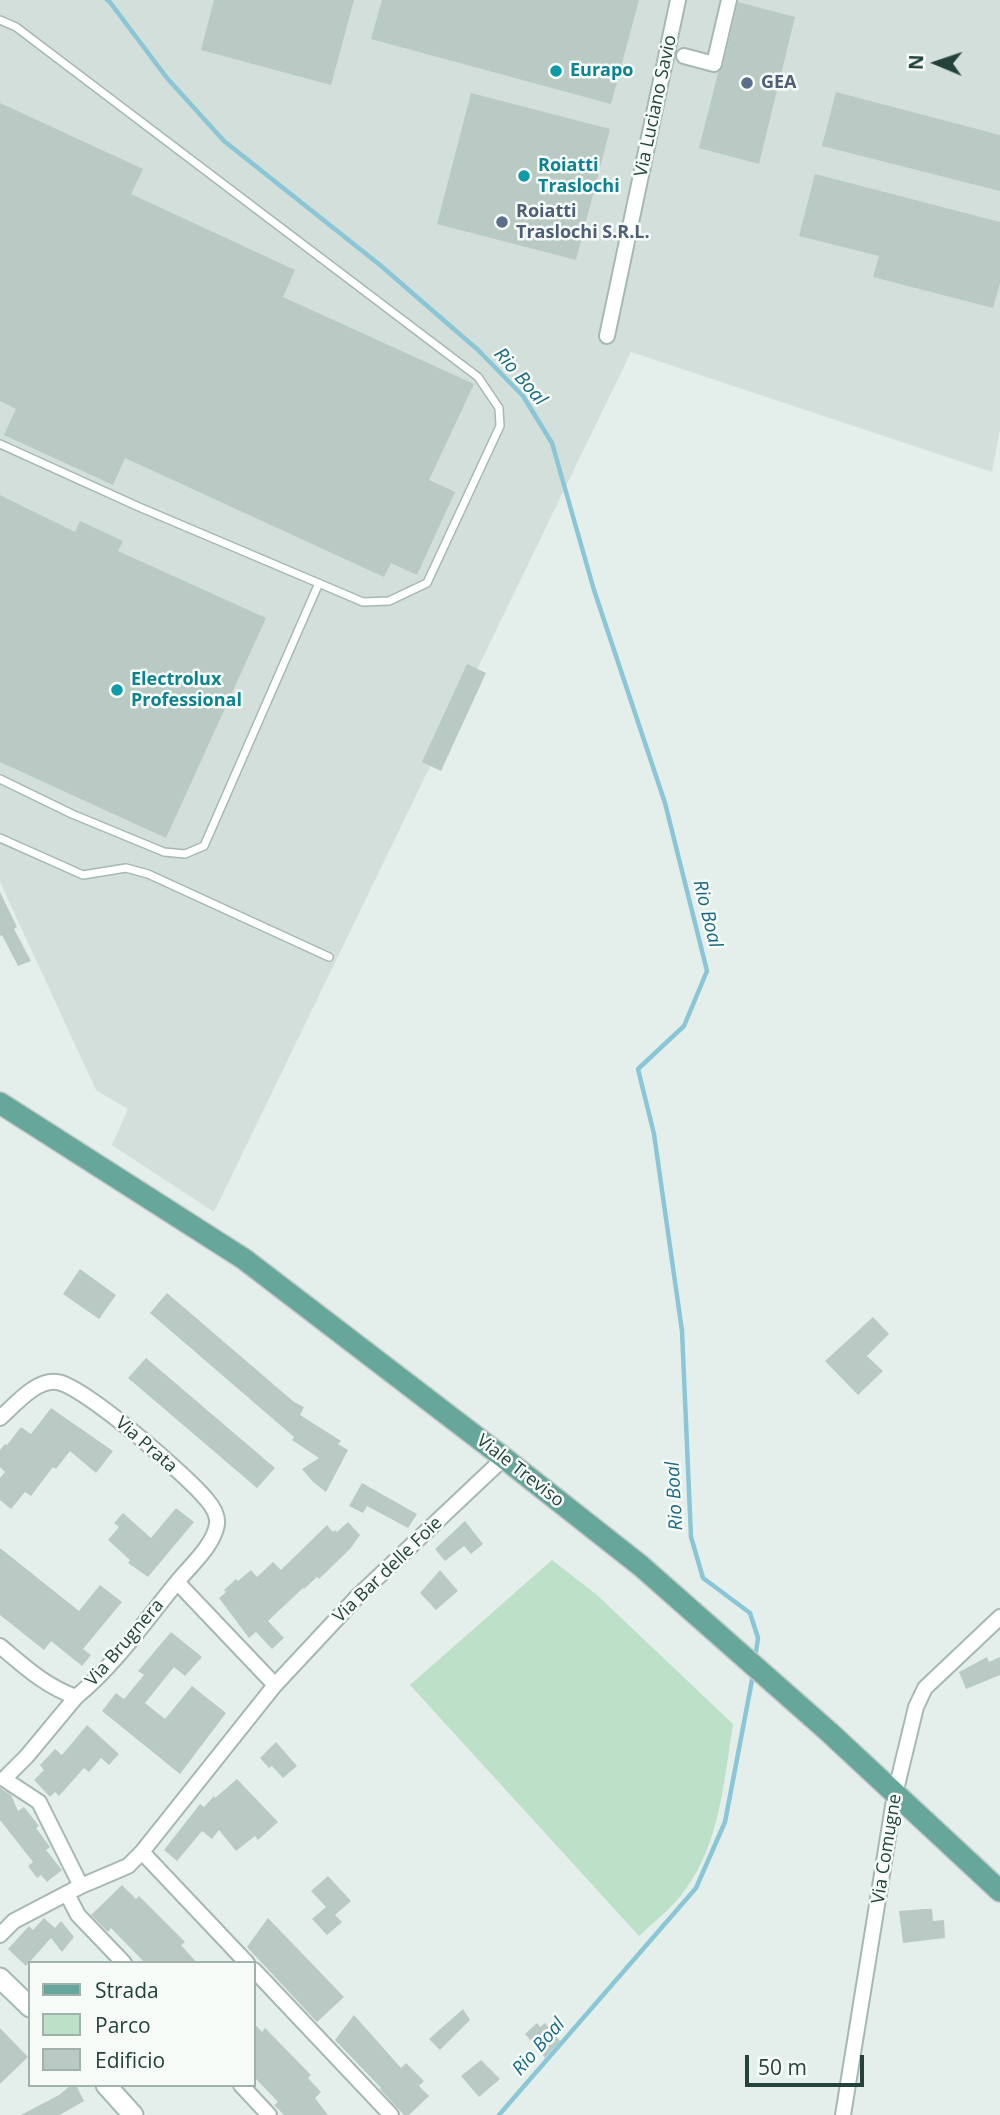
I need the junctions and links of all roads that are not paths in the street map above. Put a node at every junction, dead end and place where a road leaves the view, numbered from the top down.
1 (678, 0) edge
2 (729, 0) edge
3 (0, 20) edge
4 (684, 56) dead end
5 (607, 336) dead end
6 (0, 444) edge
7 (319, 583) junction
8 (0, 779) edge
9 (0, 838) edge
10 (329, 957) dead end
11 (0, 1102) edge
12 (0, 1418) edge
13 (504, 1458) junction
14 (177, 1582) junction
15 (1000, 1617) edge
16 (0, 1647) edge
17 (275, 1685) junction
18 (76, 1697) junction
19 (895, 1794) junction
20 (142, 1852) junction
21 (81, 1886) junction
22 (1000, 1891) edge
23 (67, 1894) junction
24 (0, 1935) edge
25 (122, 1961) edge
26 (245, 1961) edge
27 (256, 1972) edge
28 (0, 1978) edge
29 (28, 2005) edge
30 (108, 2087) edge
31 (243, 2087) edge
32 (133, 2115) edge
33 (269, 2115) edge
34 (391, 2115) edge
35 (843, 2115) edge

1 - 5 street, Via Luciano Savio
2 - 4 street
3 - 7 lane
6 - 7 lane
7 - 8 lane
9 - 10 lane
11 - 13 main road, Viale Treviso
12 - 14 street, Via Prata
13 - 17 street, Via Bar delle Foie
13 - 19 main road, Viale Treviso
14 - 17 street
14 - 18 street, Via Brugnera
15 - 19 street, Via Comugne
16 - 18 street, Via Brugnera
17 - 20 street, Via Bar delle Foie
18 - 21 street
19 - 22 main road, Viale Treviso
19 - 35 street, Via Comugne
20 - 21 street, Via Bar delle Foie
20 - 26 street
21 - 23 street, Via Bar delle Foie
23 - 24 street, Via Bar delle Foie
23 - 25 street
27 - 34 street
28 - 29 street
30 - 32 street
31 - 33 street

